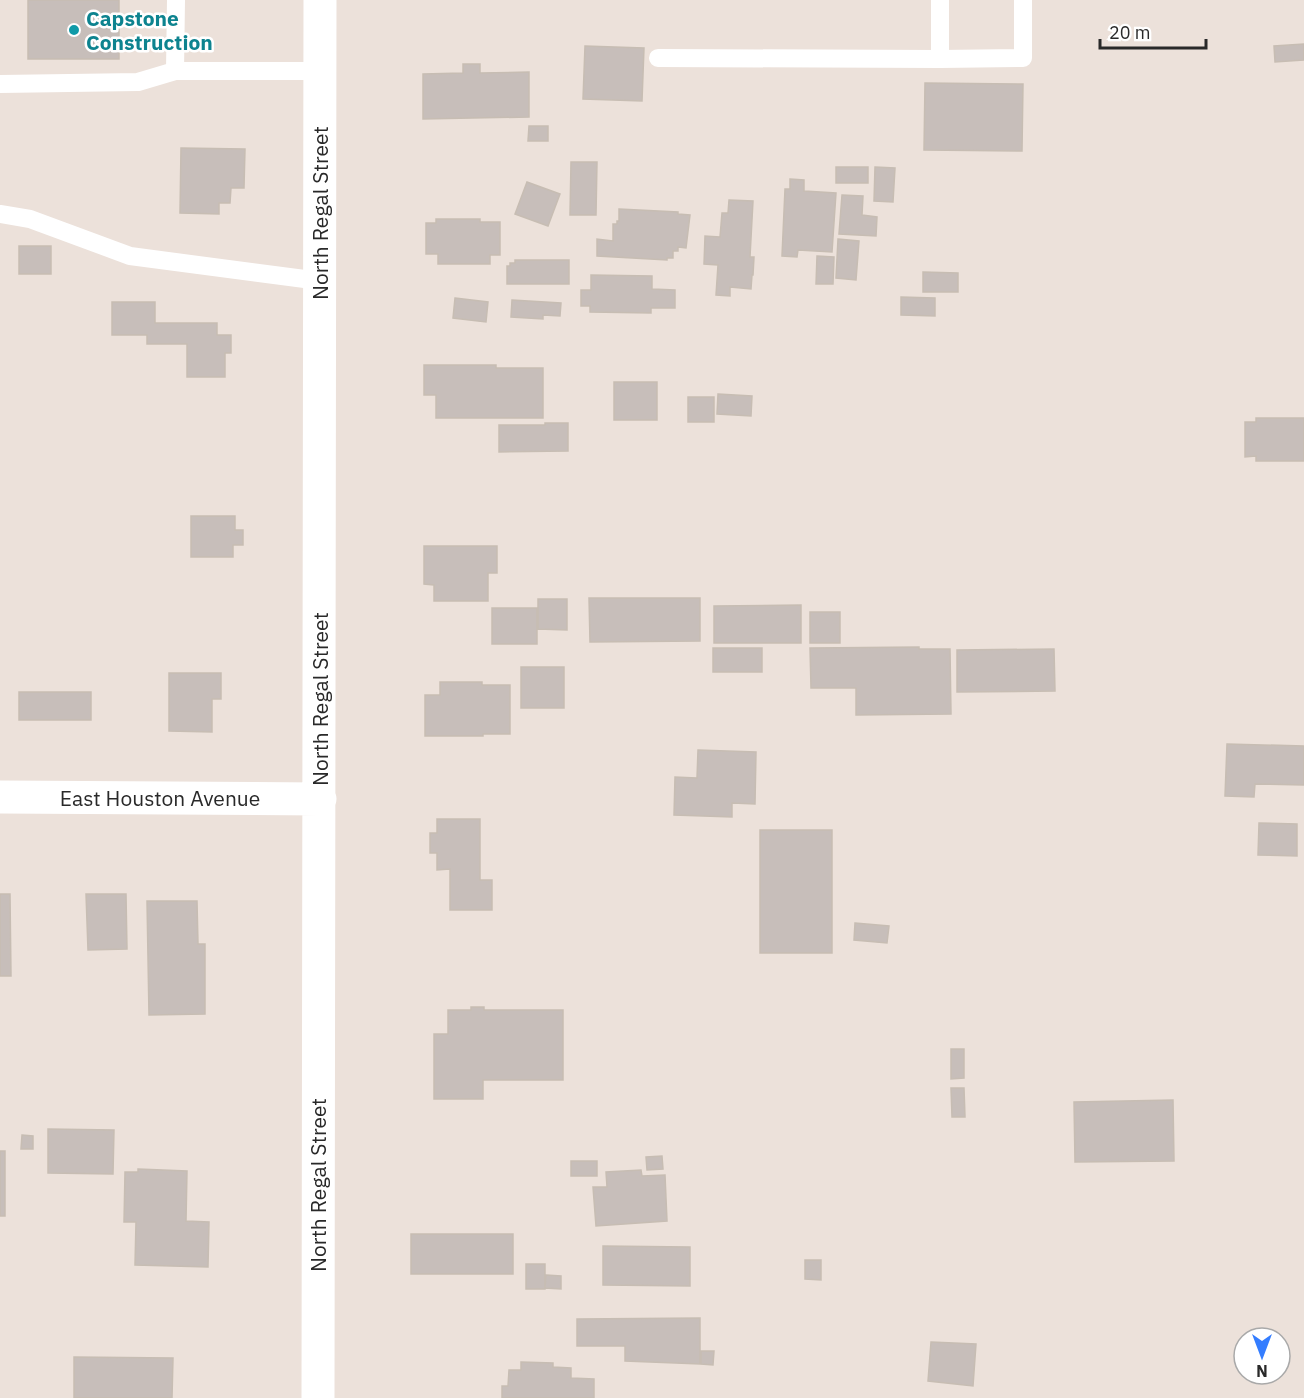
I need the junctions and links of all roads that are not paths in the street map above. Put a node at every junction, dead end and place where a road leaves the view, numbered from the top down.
1 (176, 0) edge
2 (320, 0) edge
3 (940, 0) edge
4 (1023, 0) edge
5 (658, 58) dead end
6 (940, 59) junction
7 (176, 71) junction
8 (320, 71) junction
9 (0, 84) edge
10 (0, 214) edge
11 (320, 281) junction
12 (0, 797) edge
13 (320, 800) junction
14 (318, 1398) edge

1 - 7 lane
2 - 8 street, North Regal Street
3 - 6 lane
4 - 6 lane
5 - 6 lane
7 - 8 lane
7 - 9 lane
8 - 11 street, North Regal Street
10 - 11 lane
11 - 13 street, North Regal Street
12 - 13 street, East Houston Avenue
13 - 14 street, North Regal Street

